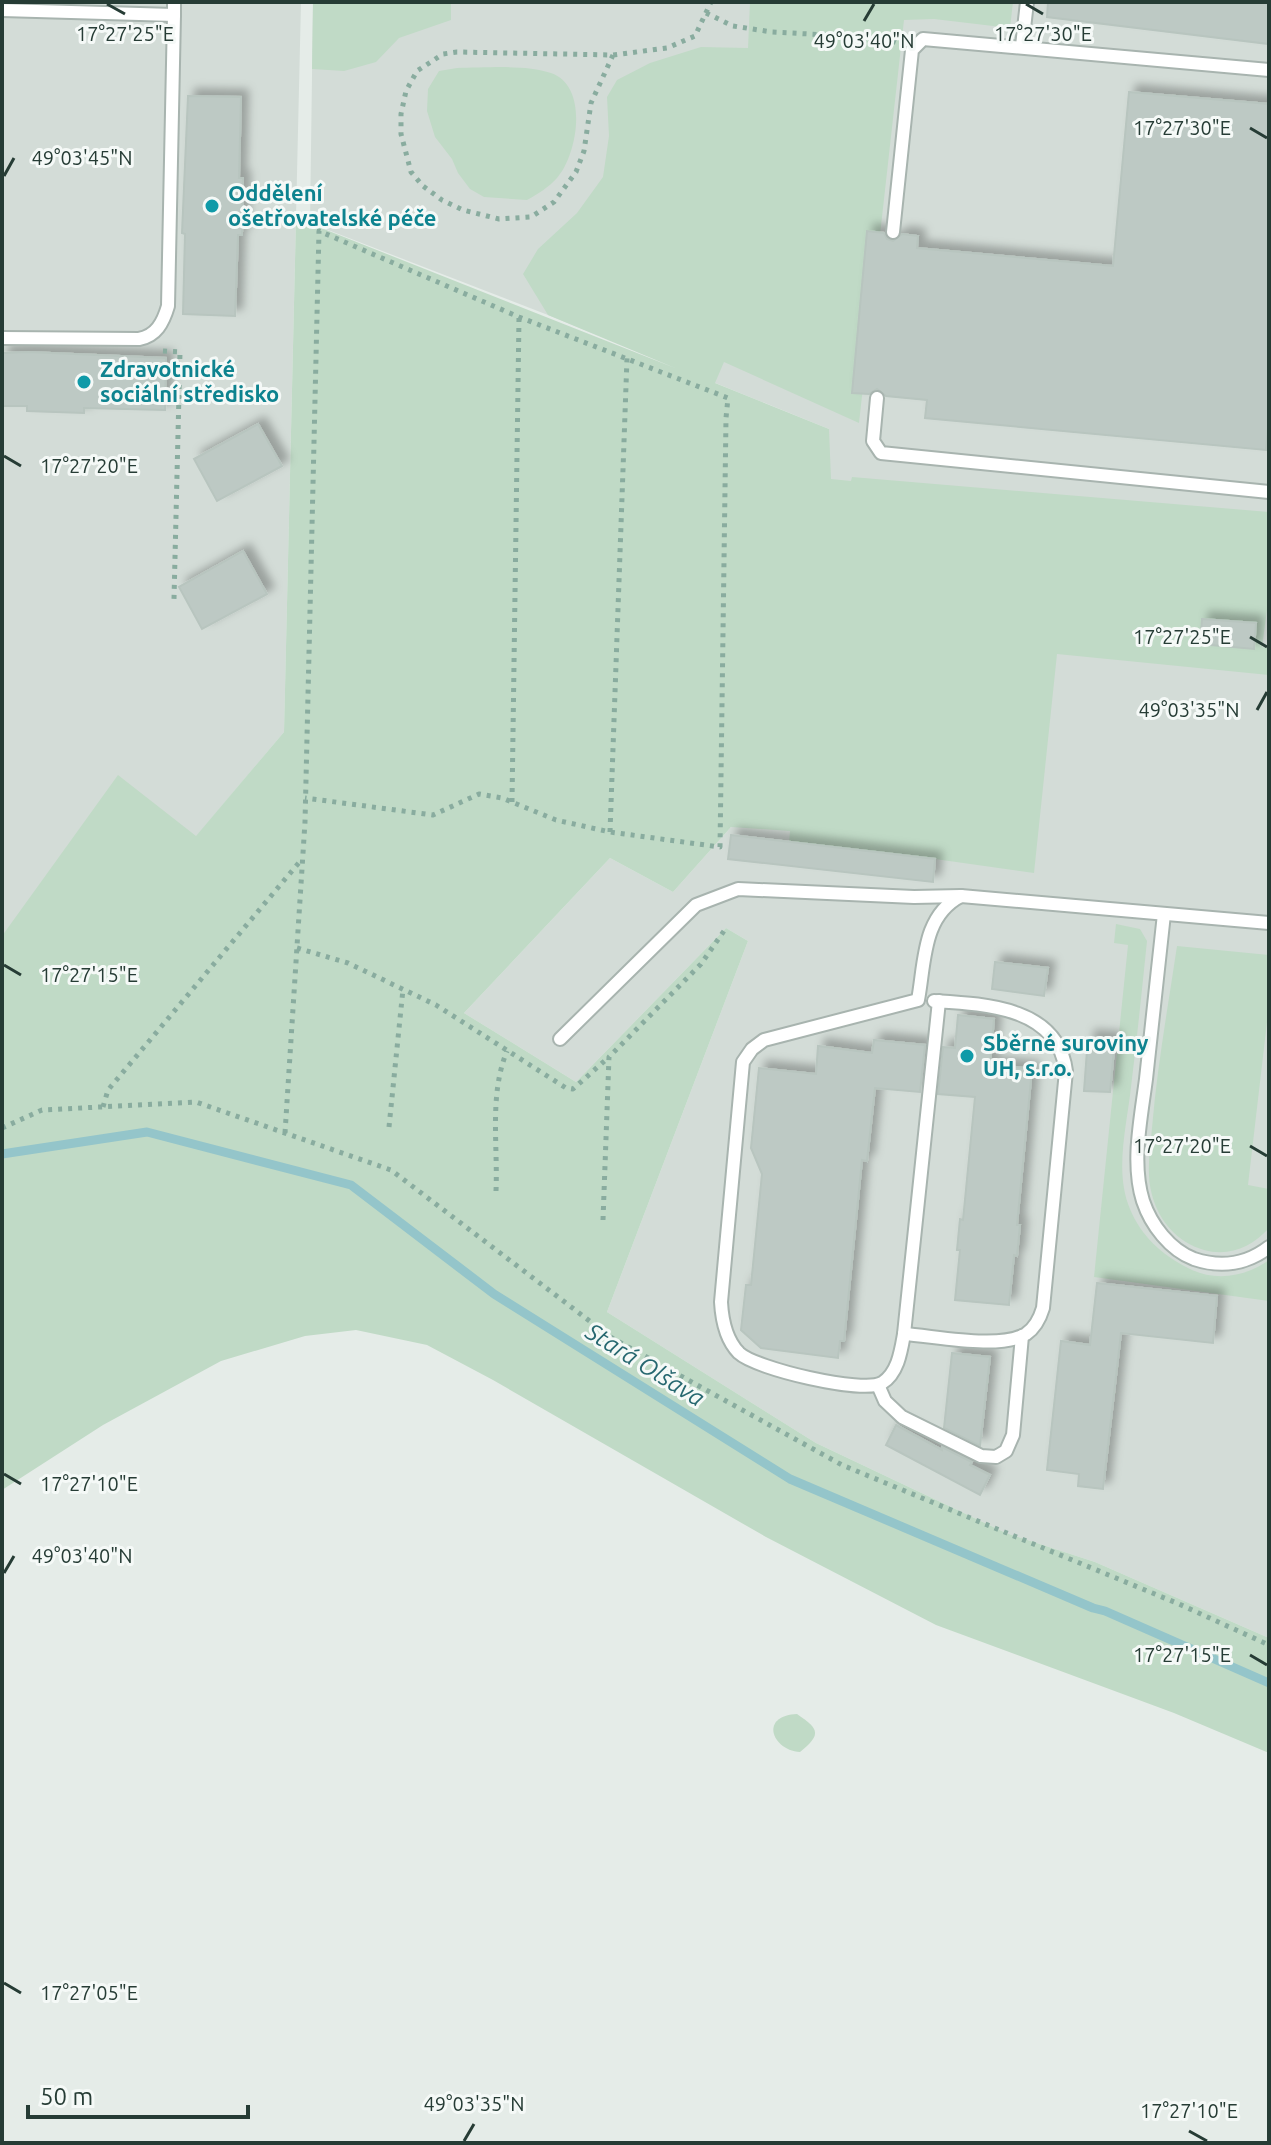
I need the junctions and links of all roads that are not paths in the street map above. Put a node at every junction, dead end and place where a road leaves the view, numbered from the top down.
1 (1027, 2) edge
2 (174, 9) edge
3 (2, 10) edge
4 (1022, 46) junction
5 (1269, 70) edge
6 (893, 232) dead end
7 (2, 338) edge
8 (877, 398) dead end
9 (1269, 492) edge
10 (961, 896) junction
11 (1164, 914) junction
12 (1269, 923) edge
13 (918, 1000) junction
14 (939, 1001) junction
15 (560, 1039) dead end
16 (1269, 1247) edge
17 (904, 1334) junction
18 (1022, 1336) junction
19 (878, 1385) junction

1 - 4 lane
2 - 3 lane
2 - 7 lane
4 - 5 lane
4 - 6 lane
8 - 9 lane
10 - 11 lane
10 - 13 lane
10 - 15 lane
11 - 12 lane
11 - 16 lane
13 - 14 lane
13 - 19 lane
14 - 17 lane
14 - 18 lane
17 - 18 lane
17 - 19 lane
18 - 19 lane

